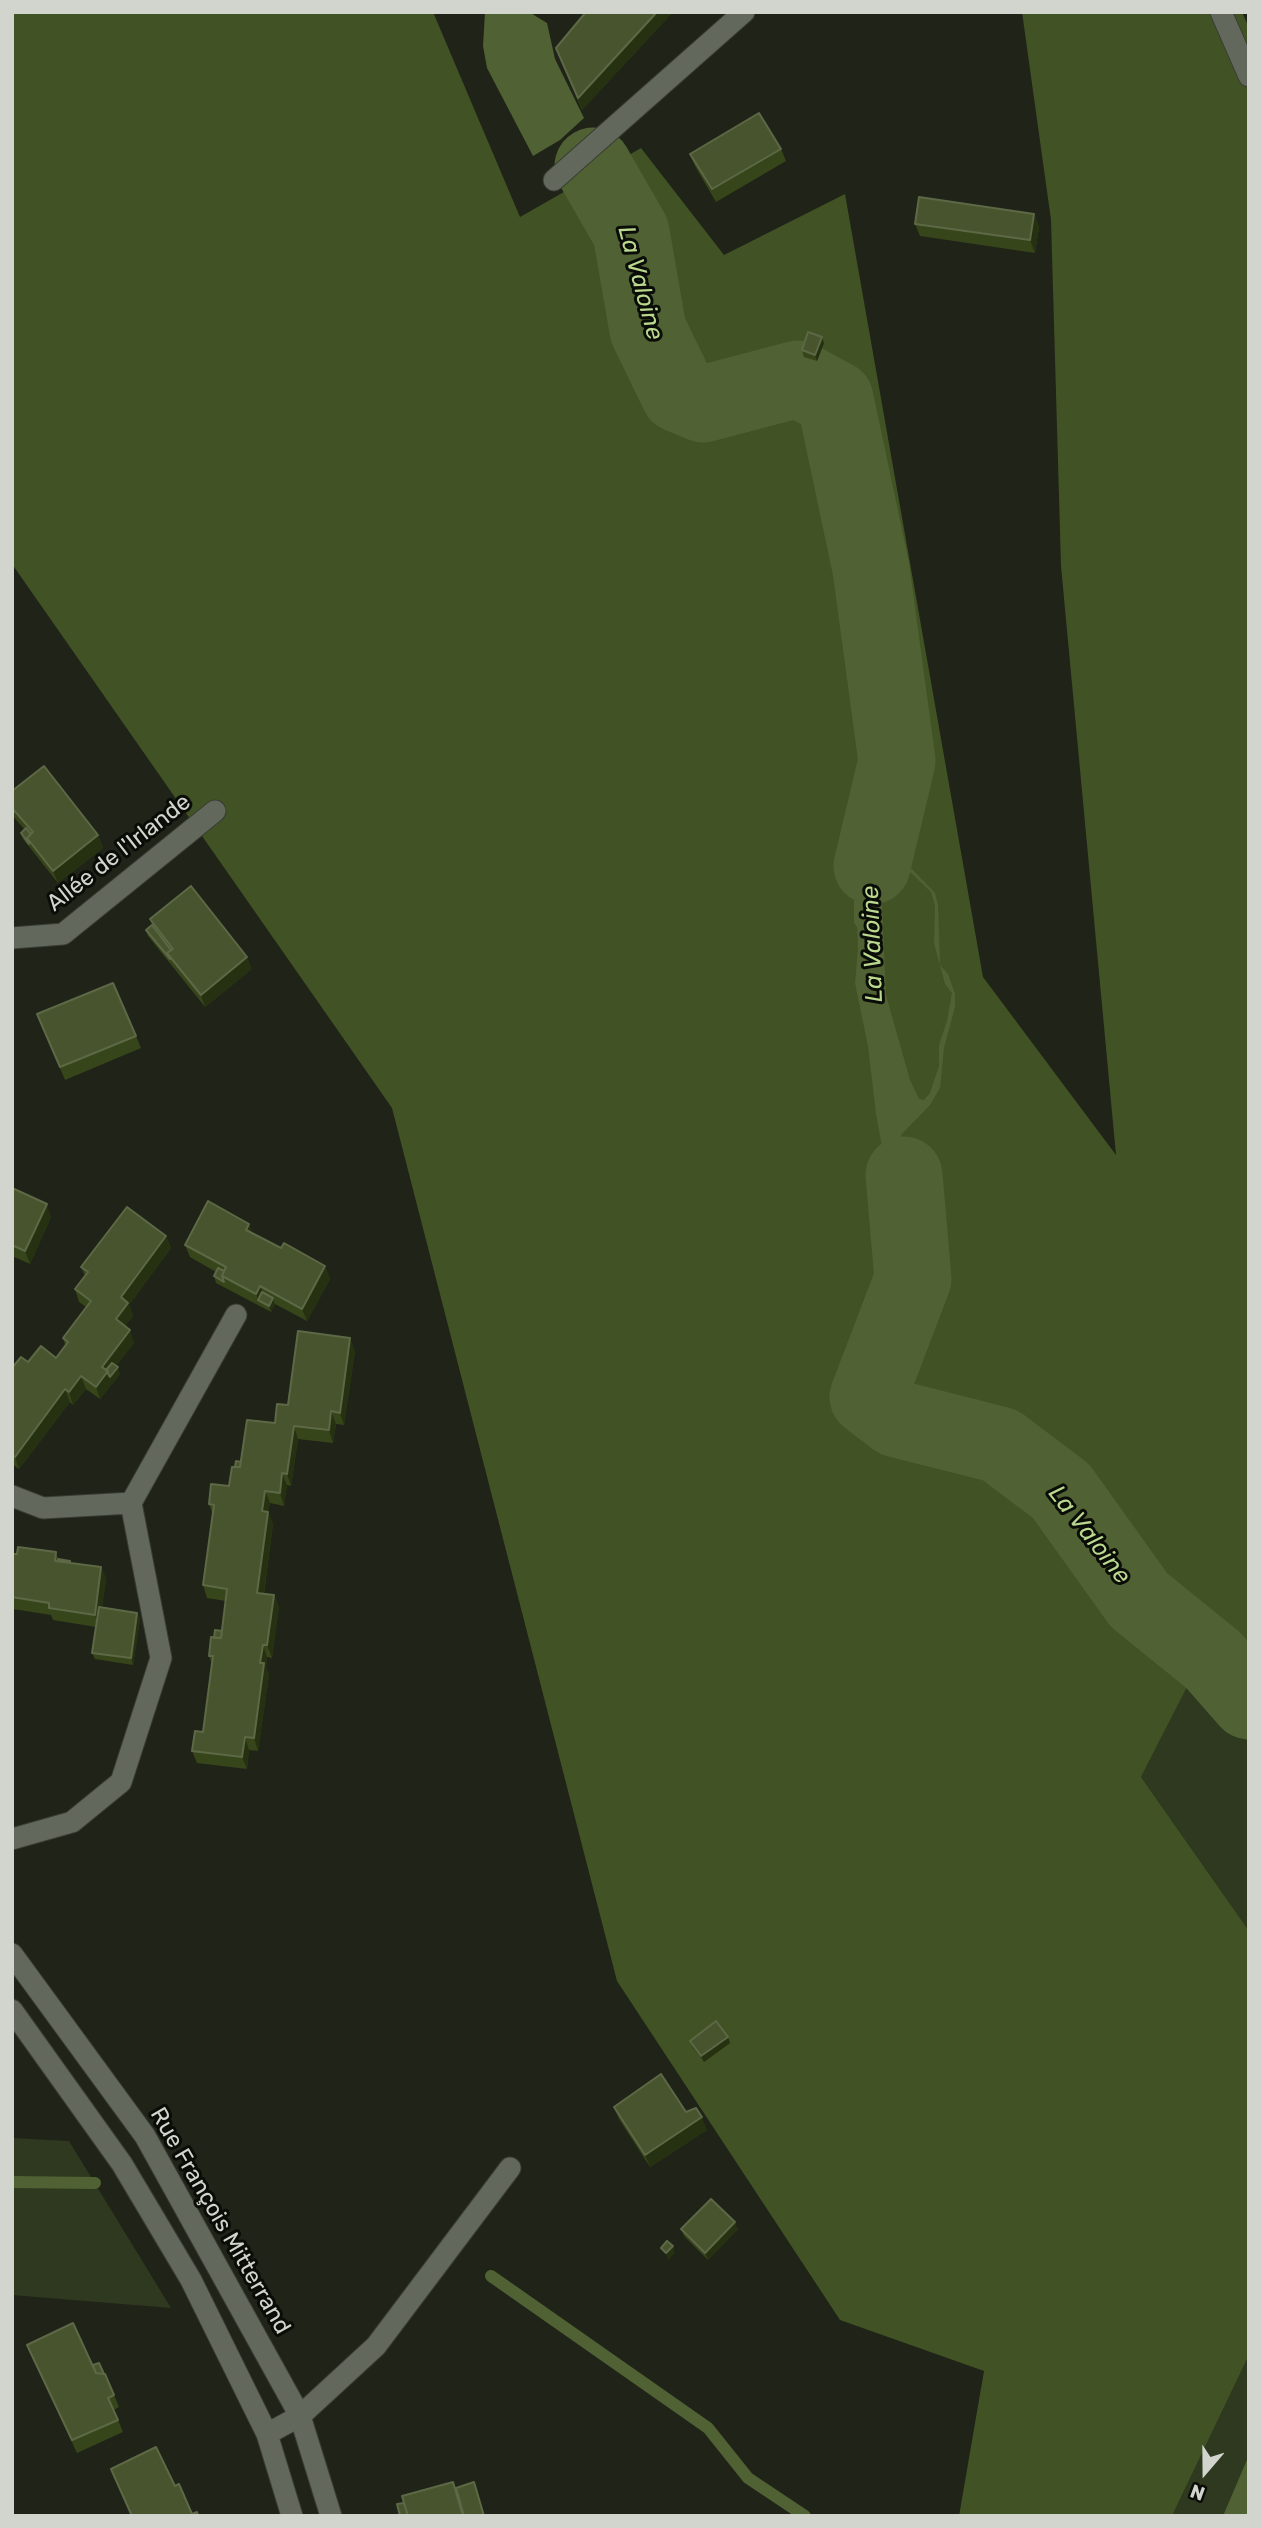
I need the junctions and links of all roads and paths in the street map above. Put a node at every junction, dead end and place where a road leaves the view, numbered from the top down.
1 (744, 12) edge
2 (1221, 12) edge
3 (1249, 76) edge
4 (554, 180) dead end
5 (215, 811) dead end
6 (12, 938) edge
7 (236, 1315) dead end
8 (12, 1496) edge
9 (131, 1503) junction
10 (12, 1839) edge
11 (12, 1954) edge
12 (12, 2010) edge
13 (510, 2168) dead end
14 (300, 2416) junction
15 (267, 2434) junction
16 (292, 2516) edge
17 (331, 2516) edge

1 - 4 street
2 - 3 street
5 - 6 street, Allée de l'Irlande
7 - 9 street
8 - 9 street
9 - 10 street
11 - 14 street, Rue François Mitterrand
12 - 15 street
13 - 14 street
14 - 15 street
14 - 17 street, Rue François Mitterrand
15 - 16 street

